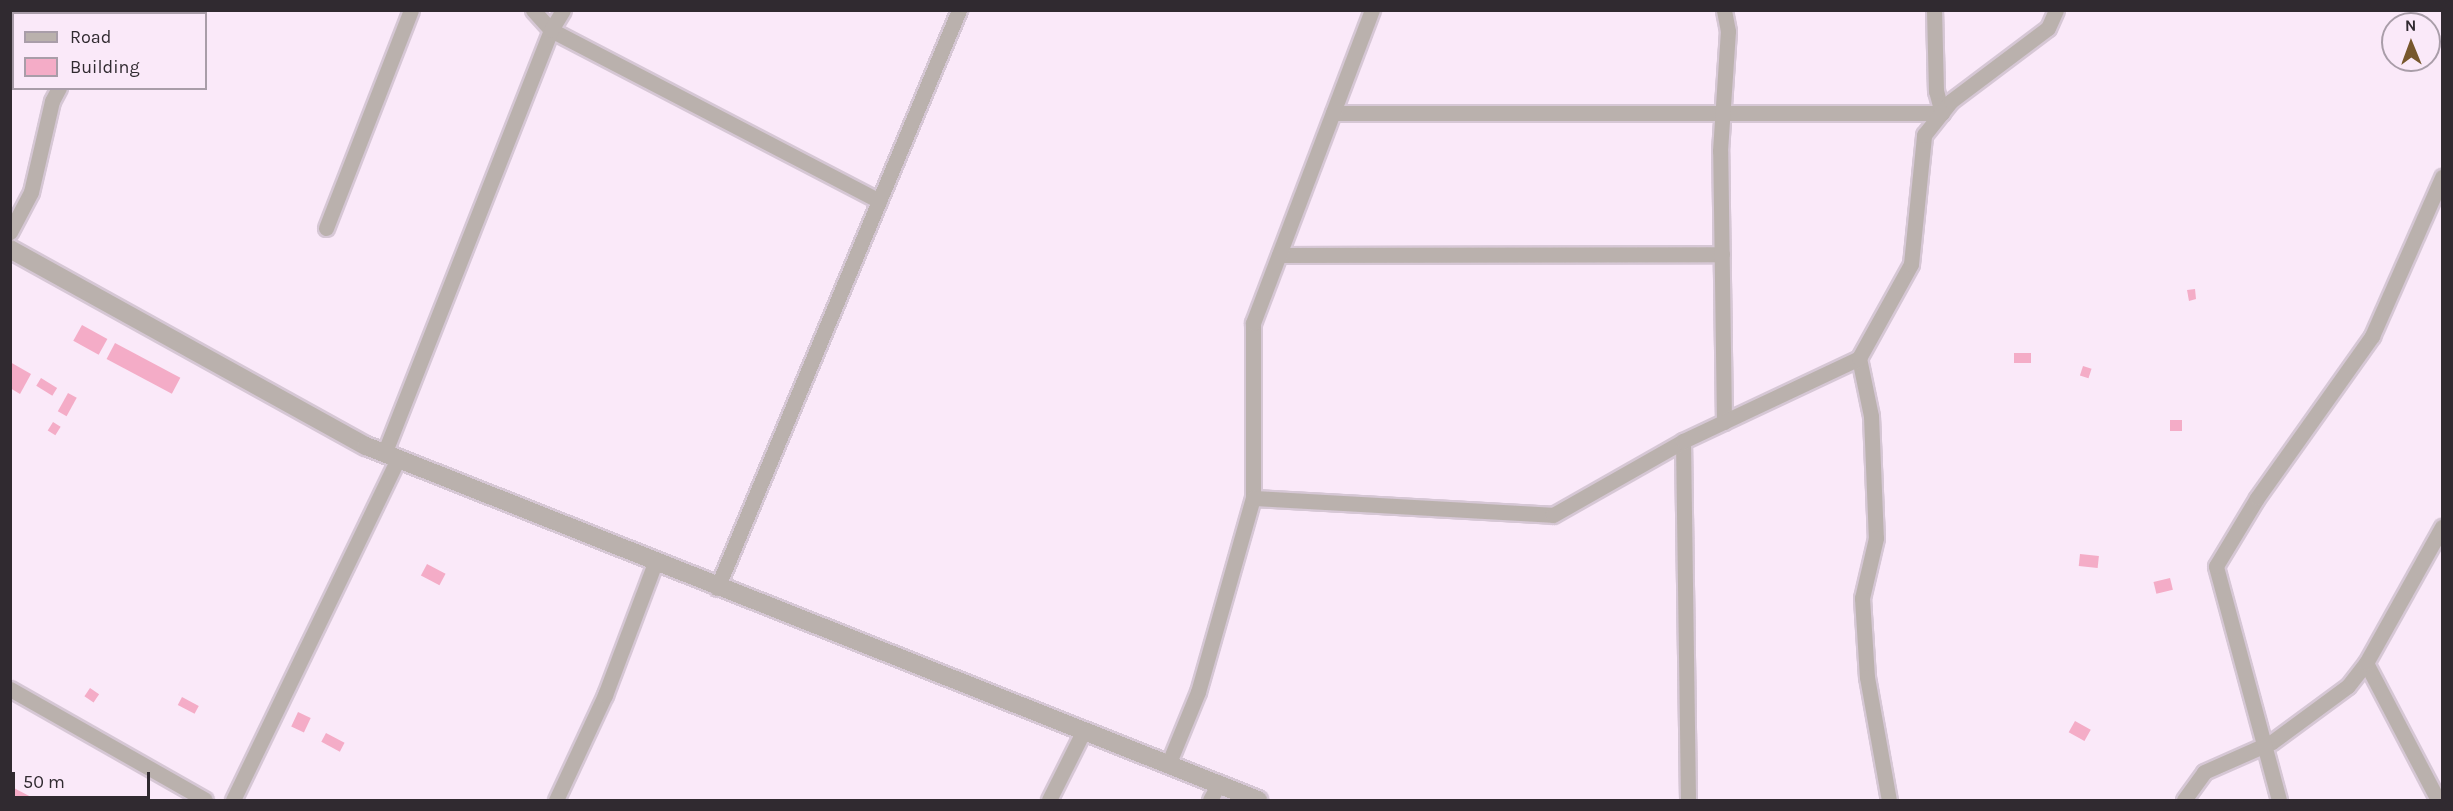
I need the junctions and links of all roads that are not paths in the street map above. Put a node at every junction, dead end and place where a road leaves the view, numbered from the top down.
1 (411, 10) edge
2 (532, 10) edge
3 (563, 10) edge
4 (959, 10) edge
5 (1372, 10) edge
6 (1725, 10) edge
7 (1934, 10) edge
8 (2056, 10) edge
9 (551, 30) junction
10 (58, 90) edge
11 (1333, 113) junction
12 (1942, 113) junction
13 (1722, 114) junction
14 (2442, 177) edge
15 (879, 201) junction
16 (326, 228) dead end
17 (10, 232) edge
18 (10, 249) edge
19 (1722, 254) junction
20 (1279, 255) junction
21 (1859, 358) junction
22 (1724, 422) junction
23 (1683, 441) junction
24 (391, 456) junction
25 (1253, 498) junction
26 (2442, 527) edge
27 (655, 562) junction
28 (717, 588) junction
29 (2366, 663) junction
30 (10, 688) edge
31 (1083, 732) junction
32 (2262, 747) junction
33 (1168, 765) junction
34 (1214, 793) edge
35 (205, 801) edge
36 (233, 801) edge
37 (556, 801) edge
38 (1049, 801) edge
39 (1257, 801) edge
40 (1688, 801) edge
41 (1889, 801) edge
42 (2184, 801) edge
43 (2279, 801) edge
44 (2438, 801) edge

1 - 16 street
2 - 9 street
3 - 9 street
4 - 15 street
5 - 11 street
6 - 13 street
7 - 12 street
8 - 12 street
9 - 15 street
9 - 24 street
10 - 17 street
11 - 13 street
11 - 20 street
12 - 13 street
12 - 21 street
13 - 19 street
14 - 32 street
15 - 28 street
18 - 24 street
19 - 20 street
19 - 22 street
20 - 25 street
21 - 22 street
21 - 41 street
22 - 23 street
23 - 25 street
23 - 40 street
24 - 27 street
24 - 36 street
25 - 33 street
26 - 29 street
27 - 28 street
27 - 37 street
28 - 31 street
29 - 32 street
29 - 44 street
30 - 35 street
31 - 33 street
31 - 38 street
32 - 42 street
32 - 43 street
33 - 34 street
34 - 39 street

